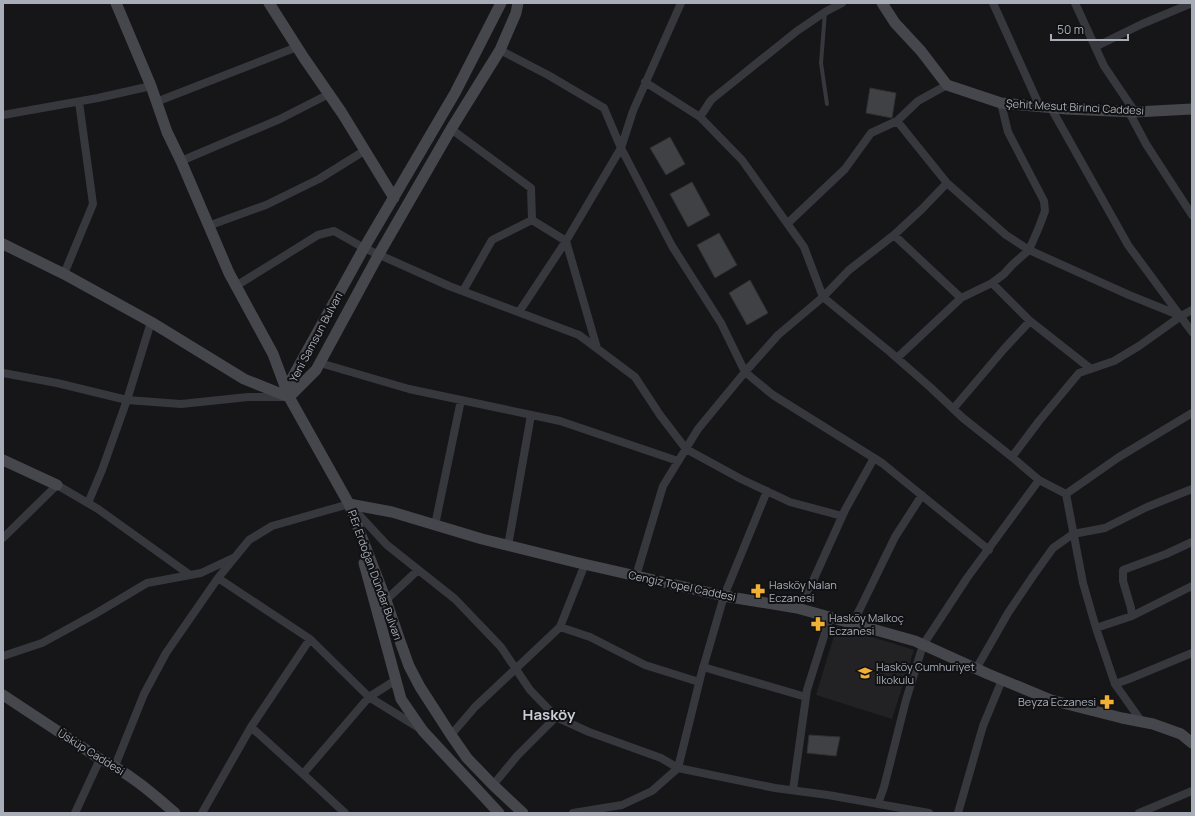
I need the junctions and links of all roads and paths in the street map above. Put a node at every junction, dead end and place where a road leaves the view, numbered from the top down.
1 (116, 3) edge
2 (269, 3) edge
3 (501, 3) edge
4 (518, 3) edge
5 (681, 3) edge
6 (842, 3) edge
7 (882, 3) edge
8 (994, 3) edge
9 (1075, 3) edge
10 (1192, 3) edge
11 (825, 12) junction
12 (297, 47) junction
13 (1095, 47) junction
14 (500, 50) junction
15 (645, 82) junction
16 (947, 85) junction
17 (151, 86) junction
18 (329, 94) junction
19 (79, 102) junction
20 (156, 102) junction
21 (827, 104) dead end
22 (1001, 104) junction
23 (1046, 108) junction
24 (1192, 109) edge
25 (1132, 112) junction
26 (3, 115) edge
27 (700, 117) junction
28 (897, 121) junction
29 (451, 129) junction
30 (621, 148) junction
31 (364, 150) junction
32 (181, 161) junction
33 (947, 183) junction
34 (394, 198) junction
35 (1192, 215) edge
36 (532, 220) junction
37 (788, 224) junction
38 (208, 226) junction
39 (894, 235) junction
40 (566, 241) junction
41 (3, 244) edge
42 (364, 248) junction
43 (1029, 250) junction
44 (380, 254) junction
45 (64, 274) junction
46 (992, 283) junction
47 (236, 286) junction
48 (463, 291) junction
49 (823, 296) junction
50 (961, 298) junction
51 (1192, 310) edge
52 (518, 312) junction
53 (1181, 316) junction
54 (1030, 321) junction
55 (151, 322) junction
56 (1192, 332) edge
57 (597, 348) junction
58 (897, 358) junction
59 (320, 362) junction
60 (1091, 369) junction
61 (745, 372) junction
62 (3, 373) edge
63 (289, 398) junction
64 (127, 400) junction
65 (461, 400) junction
66 (953, 409) junction
67 (1192, 413) edge
68 (531, 415) junction
69 (686, 449) junction
70 (1012, 457) junction
71 (874, 458) junction
72 (3, 460) edge
73 (678, 461) junction
74 (1039, 480) junction
75 (57, 485) junction
76 (1192, 489) edge
77 (767, 491) junction
78 (1066, 494) junction
79 (922, 495) junction
80 (88, 503) junction
81 (348, 504) junction
82 (842, 516) junction
83 (434, 525) junction
84 (1073, 534) junction
85 (3, 538) edge
86 (1192, 542) edge
87 (508, 546) junction
88 (989, 550) junction
89 (235, 557) junction
90 (585, 564) junction
91 (418, 570) junction
92 (190, 575) junction
93 (636, 576) junction
94 (218, 578) junction
95 (1192, 586) edge
96 (724, 596) junction
97 (386, 600) junction
98 (797, 608) junction
99 (1132, 616) junction
100 (830, 617) junction
101 (853, 623) junction
102 (560, 627) junction
103 (1096, 628) junction
104 (310, 639) junction
105 (923, 645) junction
106 (1192, 653) edge
107 (3, 656) edge
108 (703, 667) junction
109 (516, 669) junction
110 (976, 669) junction
111 (396, 680) junction
112 (1002, 680) junction
113 (700, 682) junction
114 (1115, 684) junction
115 (3, 695) edge
116 (369, 697) junction
117 (806, 697) junction
118 (556, 717) junction
119 (1142, 722) junction
120 (251, 727) junction
121 (423, 731) junction
122 (451, 736) junction
123 (1192, 743) edge
124 (100, 759) junction
125 (115, 766) junction
126 (678, 768) junction
127 (302, 774) junction
128 (493, 785) junction
129 (793, 790) junction
130 (1192, 791) edge
131 (878, 804) junction
132 (75, 813) edge
133 (175, 813) edge
134 (202, 813) edge
135 (345, 813) edge
136 (499, 813) edge
137 (523, 813) edge
138 (573, 813) edge
139 (929, 813) edge
140 (958, 813) edge
141 (1139, 813) edge

1 - 17 main road
2 - 12 main road
3 - 34 main road, Yeni Samsun Bulvarı
4 - 14 main road, Yeni Samsun Bulvarı
5 - 15 street
6 - 11 street
7 - 16 main road
8 - 23 street
9 - 13 street
10 - 13 street
11 - 21 lane
11 - 27 street
12 - 18 main road
12 - 20 street
13 - 25 street
14 - 29 main road, Yeni Samsun Bulvarı
14 - 30 street
15 - 27 street
15 - 30 street
16 - 22 main road, Şehit Mesut Birinci Caddesi
16 - 28 street
17 - 19 street
17 - 20 main road
18 - 31 main road
18 - 32 street
19 - 26 street
19 - 45 street
20 - 32 main road
22 - 23 main road, Şehit Mesut Birinci Caddesi
22 - 43 street
23 - 25 main road, Şehit Mesut Birinci Caddesi
23 - 53 street
24 - 25 main road, Şehit Mesut Birinci Caddesi
25 - 35 street
27 - 37 street
28 - 33 street
28 - 37 street
29 - 36 street
29 - 44 main road, Yeni Samsun Bulvarı
30 - 40 street
30 - 61 street
31 - 34 main road
31 - 38 street
32 - 38 main road
33 - 39 street
33 - 43 street
34 - 42 main road, Yeni Samsun Bulvarı
36 - 40 street
36 - 48 street
37 - 49 street
38 - 47 main road
39 - 49 street
39 - 50 street
40 - 52 street
40 - 57 street
41 - 45 main road
42 - 44 street
42 - 47 street
42 - 63 main road, Yeni Samsun Bulvarı
43 - 46 street
43 - 53 street
44 - 48 street
44 - 59 main road, Yeni Samsun Bulvarı
45 - 55 main road
46 - 50 street
46 - 54 street
47 - 63 main road
48 - 52 street
49 - 58 street
49 - 61 street
50 - 58 street
51 - 53 street
52 - 57 street
53 - 56 street
53 - 60 street
54 - 60 street
54 - 66 street
55 - 63 main road
55 - 64 street
57 - 69 street
58 - 66 street
59 - 63 main road, Yeni Samsun Bulvarı
59 - 65 street
60 - 70 street
61 - 69 street
61 - 71 street
62 - 64 street
63 - 64 street
63 - 81 main road
64 - 80 street
65 - 68 street
65 - 83 street
66 - 70 street
67 - 78 street
68 - 73 street
68 - 87 street
69 - 73 street
69 - 77 street
70 - 74 street
71 - 79 street
71 - 82 street
72 - 75 main road
73 - 93 street
74 - 78 street
74 - 88 street
75 - 80 street
75 - 85 street
76 - 84 street
77 - 82 street
77 - 96 street
78 - 84 street
79 - 88 street
79 - 101 street
80 - 92 street
81 - 83 main road, Cengiz Topel Caddesi
81 - 89 street
81 - 91 street
81 - 97 main road, P.Er Erdoğan Dündar Bulvarı
81 - 111 main road, P.Er Erdoğan Dündar Bulvarı
82 - 98 street
83 - 87 main road, Cengiz Topel Caddesi
84 - 103 street
84 - 110 street
86 - 99 street
87 - 90 main road, Cengiz Topel Caddesi
88 - 105 street
89 - 92 street
89 - 94 street
90 - 93 main road, Cengiz Topel Caddesi
90 - 102 street
91 - 97 street
91 - 109 street
92 - 107 street
93 - 96 main road, Cengiz Topel Caddesi
94 - 104 street
94 - 125 street
95 - 99 street
96 - 98 main road, Cengiz Topel Caddesi
96 - 108 street
97 - 122 main road, P.Er Erdoğan Dündar Bulvarı
98 - 100 main road, Cengiz Topel Caddesi
99 - 103 street
100 - 101 main road, Cengiz Topel Caddesi
100 - 117 street
101 - 105 main road, Cengiz Topel Caddesi
102 - 109 street
102 - 113 street
103 - 114 street
104 - 116 street
104 - 120 street
105 - 110 main road, Cengiz Topel Caddesi
105 - 131 street
106 - 114 street
108 - 113 street
108 - 117 street
109 - 118 street
109 - 122 street
110 - 112 main road, Cengiz Topel Caddesi
111 - 116 street
111 - 121 main road, P.Er Erdoğan Dündar Bulvarı
112 - 119 main road, Cengiz Topel Caddesi
112 - 140 street
113 - 126 street
114 - 119 street
115 - 124 main road, Üsküp Caddesi
116 - 121 street
116 - 127 street
117 - 129 street
118 - 126 street
118 - 128 street
119 - 123 main road, Cengiz Topel Caddesi
120 - 127 street
120 - 134 street
121 - 136 main road, P.Er Erdoğan Dündar Bulvarı
122 - 128 main road, P.Er Erdoğan Dündar Bulvarı
124 - 125 main road, Üsküp Caddesi
124 - 132 street
125 - 133 main road, Üsküp Caddesi
126 - 129 street
126 - 138 street
127 - 135 street
128 - 137 main road, P.Er Erdoğan Dündar Bulvarı
129 - 131 street
130 - 141 street
131 - 139 street

